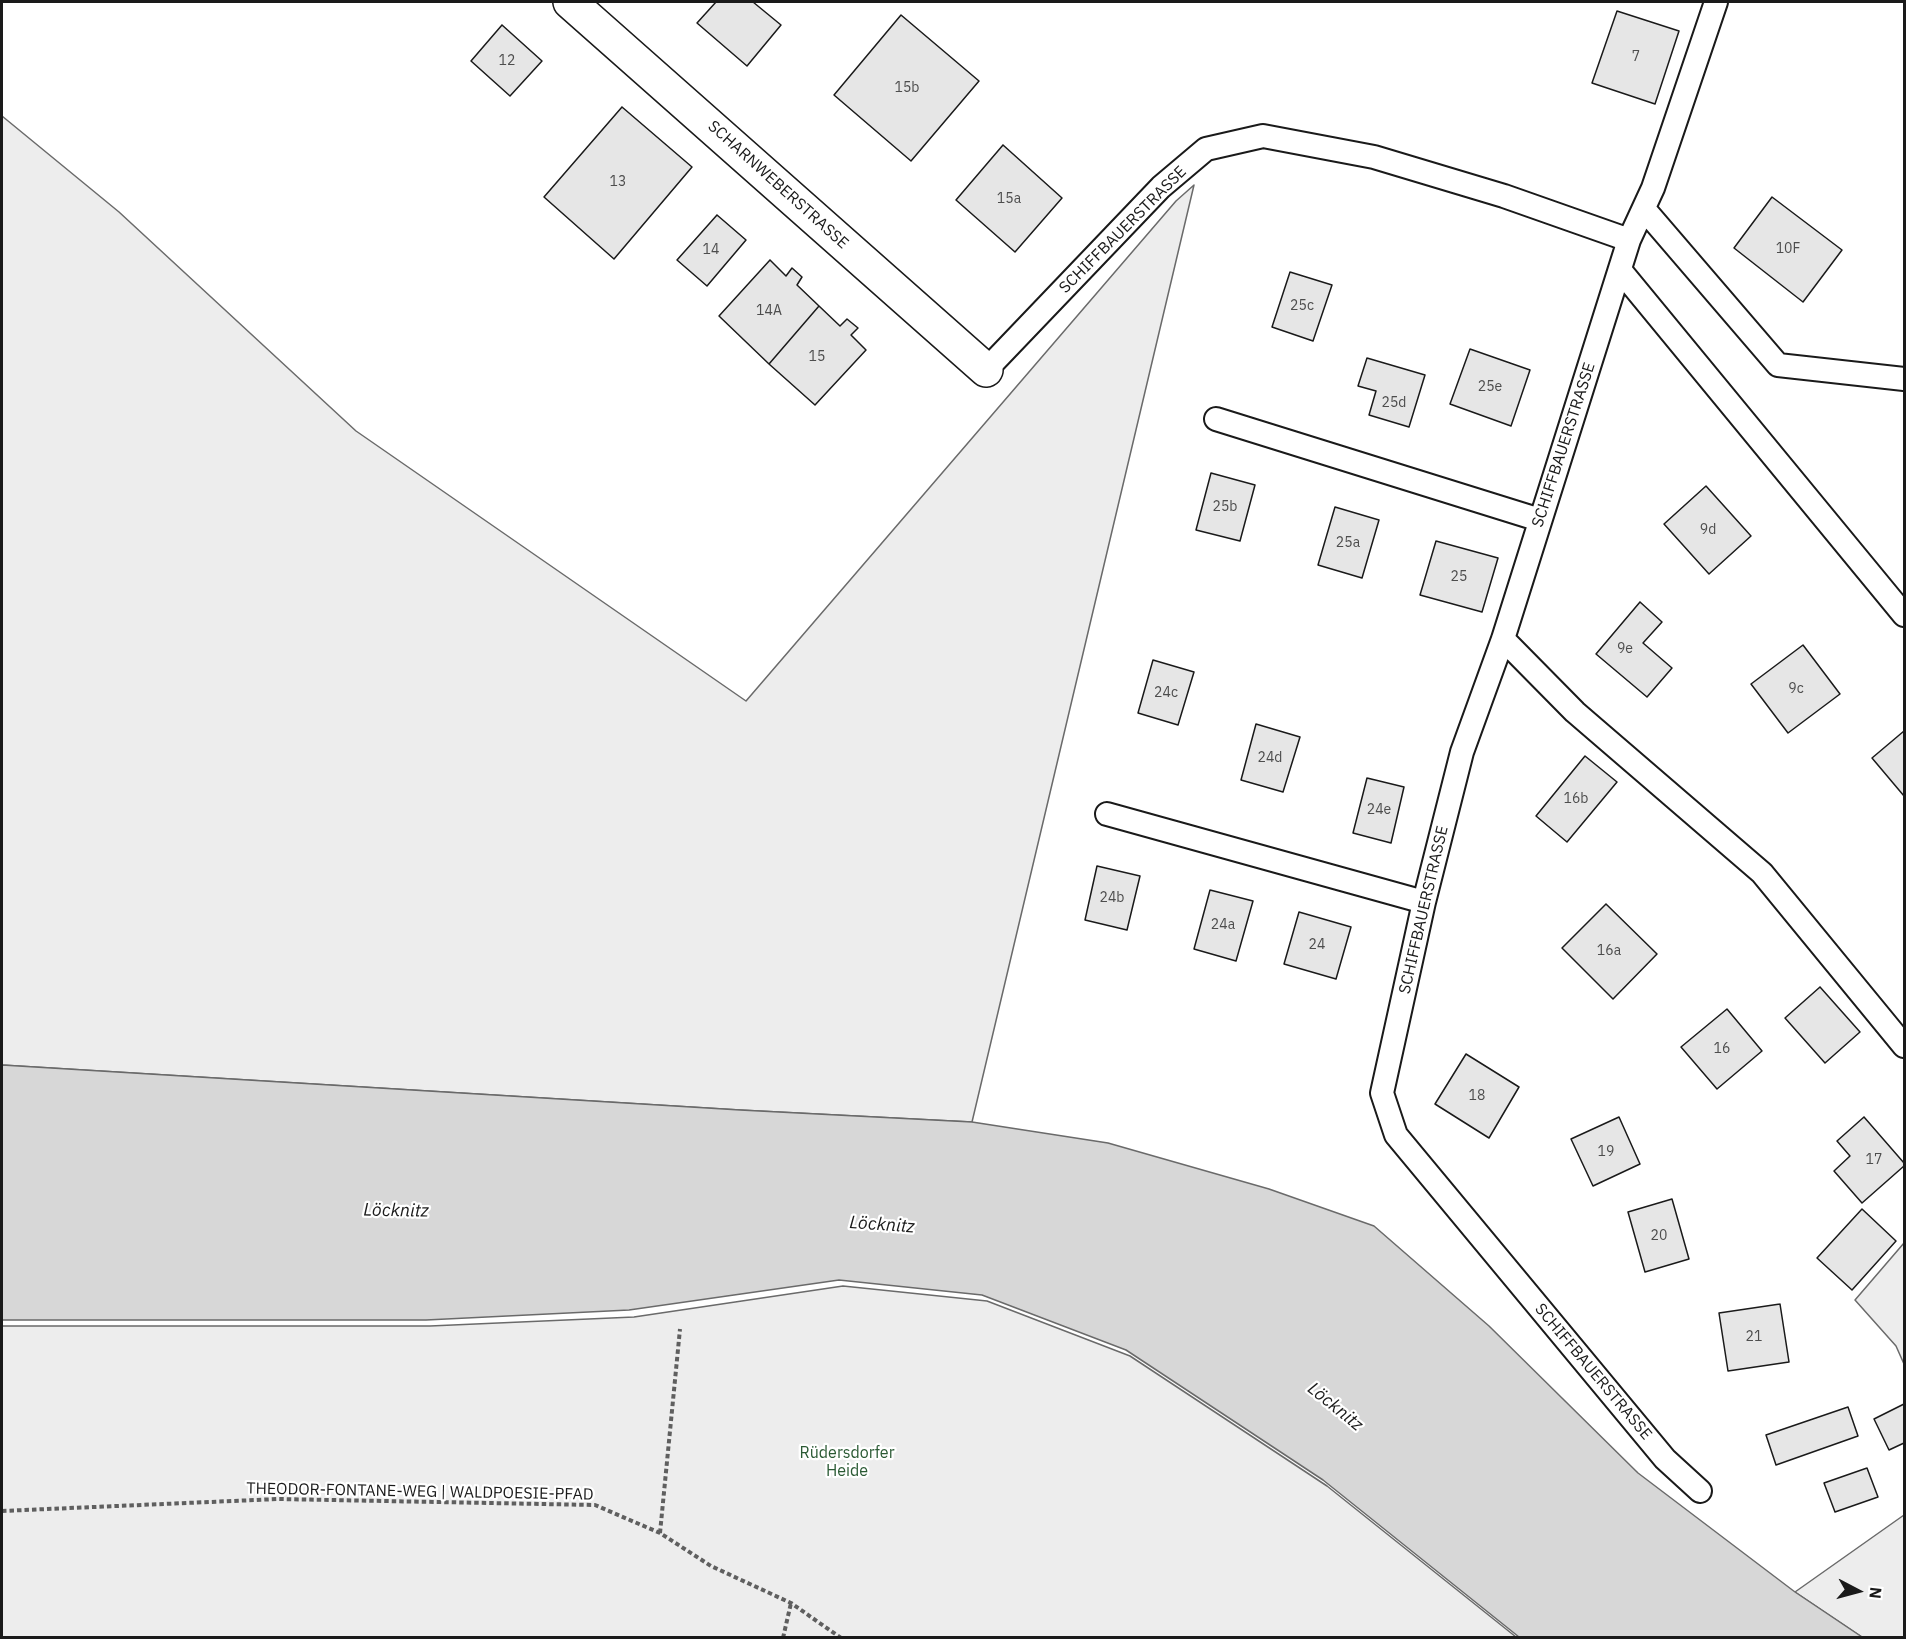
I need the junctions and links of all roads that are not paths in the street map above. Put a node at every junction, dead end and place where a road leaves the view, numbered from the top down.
1 (570, 2) edge
2 (1716, 2) edge
3 (1644, 209) junction
4 (1629, 240) junction
5 (1620, 270) junction
6 (986, 370) joint
7 (1905, 379) edge
8 (1216, 419) dead end
9 (1540, 520) junction
10 (1905, 615) edge
11 (1503, 639) junction
12 (1107, 814) dead end
13 (1424, 902) junction
14 (1905, 1046) edge
15 (1700, 1491) dead end

1 - 6 street, SCHARNWEBERSTRASSE
2 - 3 lane, SCHIFFBAUERSTRASSE
3 - 4 lane, SCHIFFBAUERSTRASSE
3 - 7 lane
4 - 5 lane, SCHIFFBAUERSTRASSE
4 - 6 lane, SCHIFFBAUERSTRASSE
5 - 9 lane, SCHIFFBAUERSTRASSE
5 - 10 lane
8 - 9 lane
9 - 11 lane, SCHIFFBAUERSTRASSE
11 - 13 lane, SCHIFFBAUERSTRASSE
11 - 14 lane
12 - 13 lane
13 - 15 lane, SCHIFFBAUERSTRASSE

